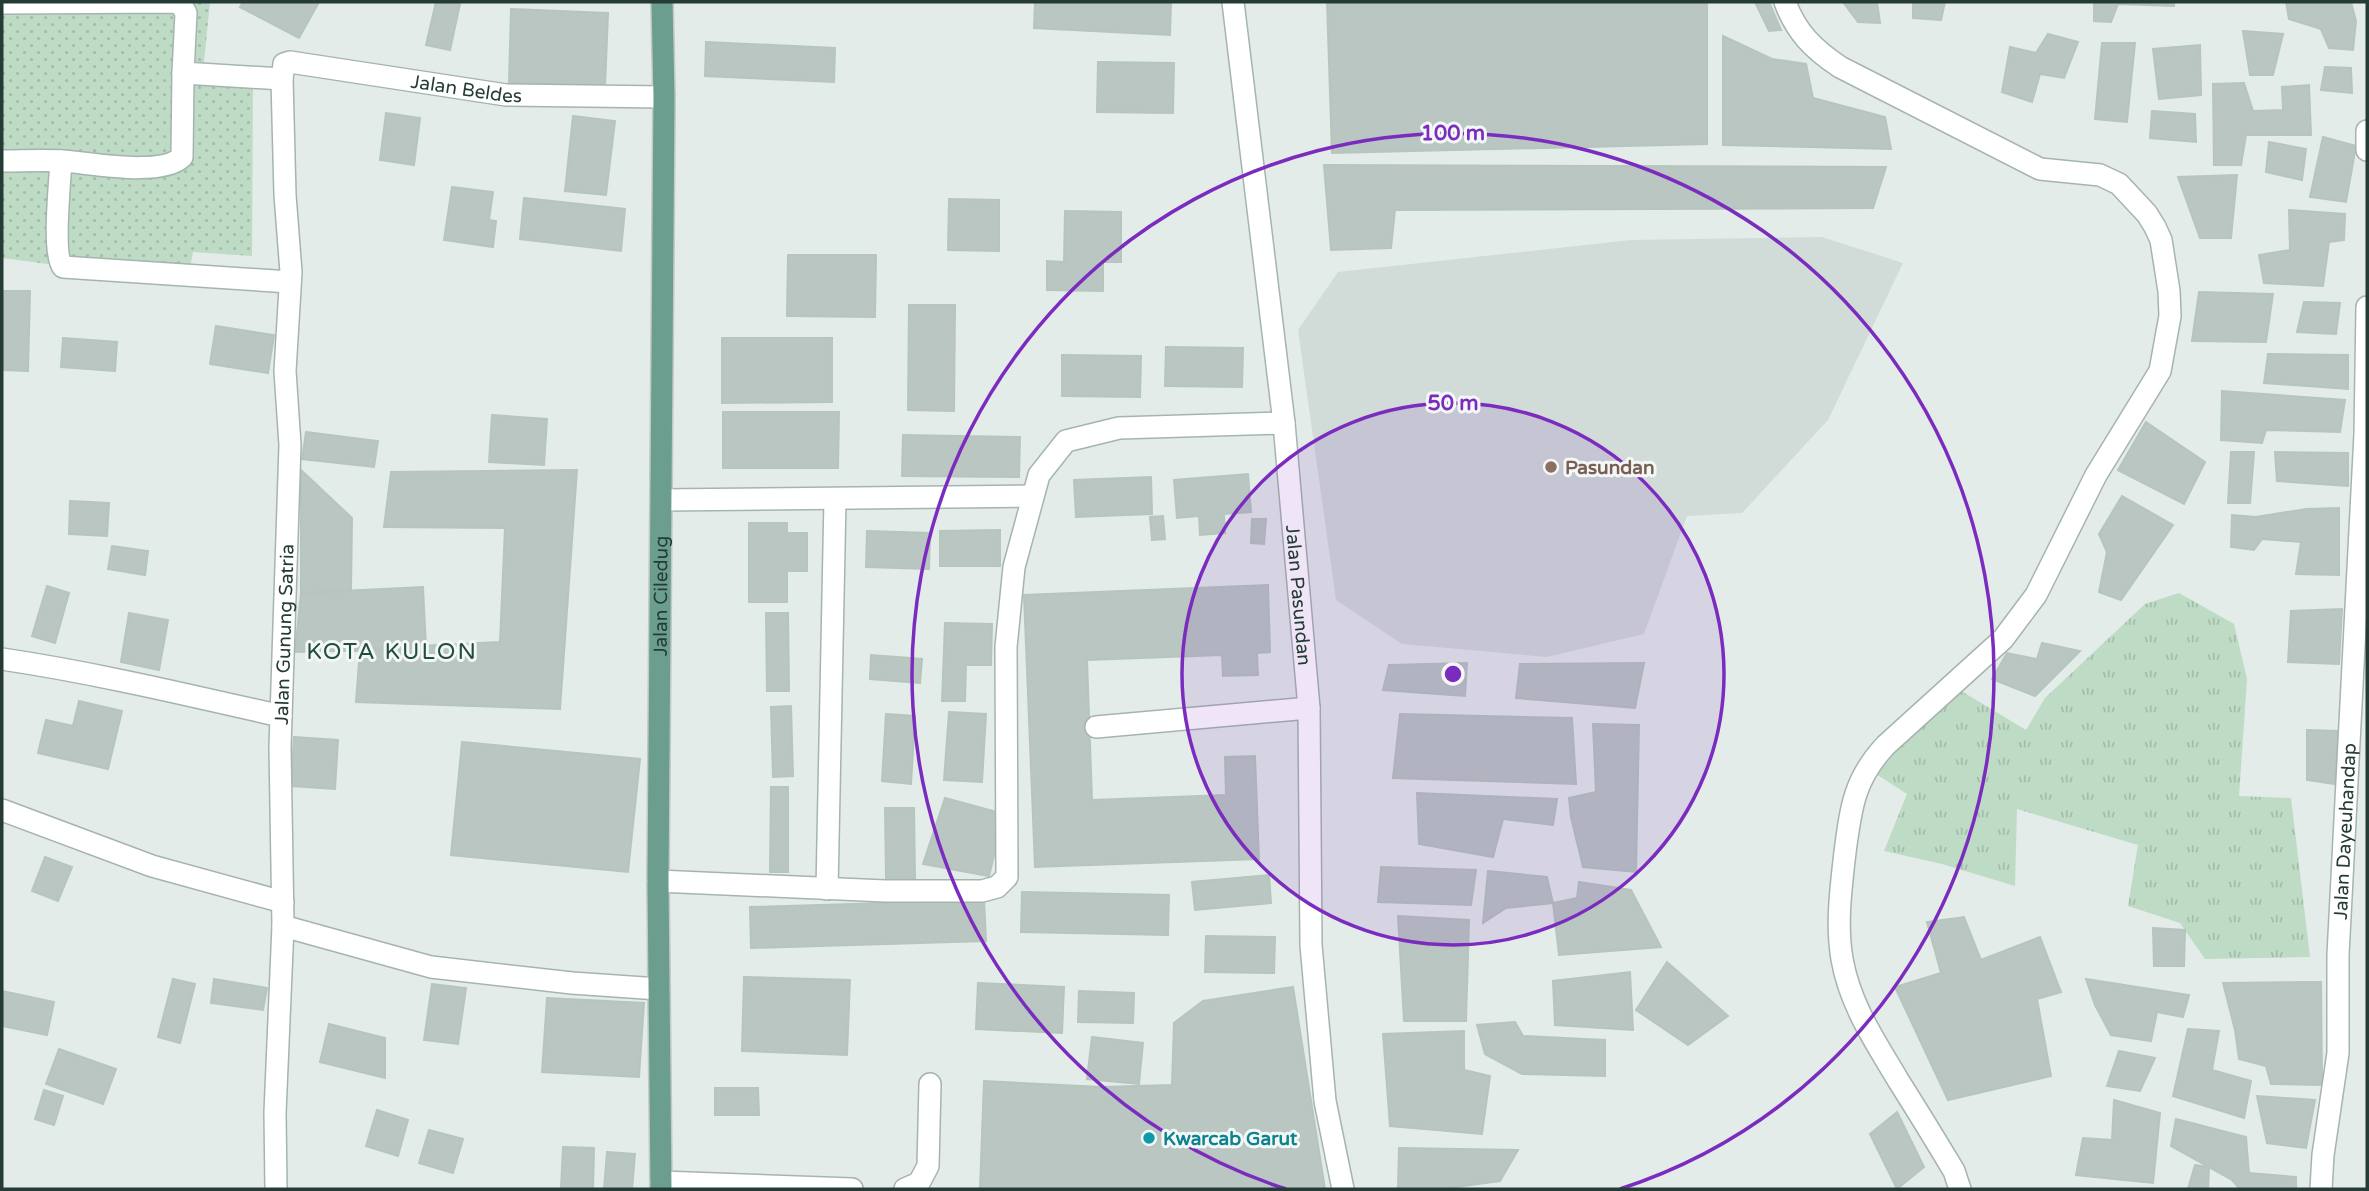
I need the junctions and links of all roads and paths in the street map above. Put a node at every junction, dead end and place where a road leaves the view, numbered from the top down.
1 (662, 2) edge
2 (1233, 2) edge
3 (1785, 2) edge
4 (2, 3) edge
5 (183, 73) junction
6 (282, 79) junction
7 (664, 97) junction
8 (2367, 131) edge
9 (2367, 150) edge
10 (61, 161) junction
11 (2, 162) edge
12 (290, 282) junction
13 (2367, 307) edge
14 (1284, 423) junction
15 (1033, 496) junction
16 (661, 499) junction
17 (835, 499) junction
18 (2, 659) edge
19 (1309, 708) junction
20 (281, 716) junction
21 (1096, 727) dead end
22 (2, 810) edge
23 (659, 881) junction
24 (827, 889) junction
25 (283, 902) junction
26 (283, 926) junction
27 (659, 989) junction
28 (930, 1084) dead end
29 (661, 1186) edge
30 (276, 1189) edge
31 (852, 1189) edge
32 (905, 1189) edge
33 (1343, 1189) edge
34 (1960, 1189) edge
35 (2321, 1189) edge

1 - 7 main road, Jalan Ciledug
2 - 14 street, Jalan Pasundan
3 - 34 street
4 - 5 street
5 - 6 street
5 - 10 street
6 - 7 street, Jalan Beldes
6 - 12 street, Jalan Gunung Satria
7 - 16 main road, Jalan Ciledug
8 - 9 street
10 - 11 street
10 - 12 street
12 - 20 street, Jalan Gunung Satria
13 - 35 street, Jalan Dayeuhandap
14 - 15 street
14 - 19 street, Jalan Pasundan
15 - 17 street
15 - 24 street
16 - 17 street
16 - 23 main road, Jalan Ciledug
17 - 24 street
18 - 20 street
19 - 21 street
19 - 33 street, Jalan Pasundan
20 - 25 street, Jalan Gunung Satria
22 - 25 street
23 - 24 street
23 - 27 main road, Jalan Ciledug
25 - 26 street, Jalan Gunung Satria
26 - 27 street
26 - 30 street, Jalan Gunung Satria
27 - 29 main road, Jalan Ciledug
28 - 32 street
29 - 31 street

